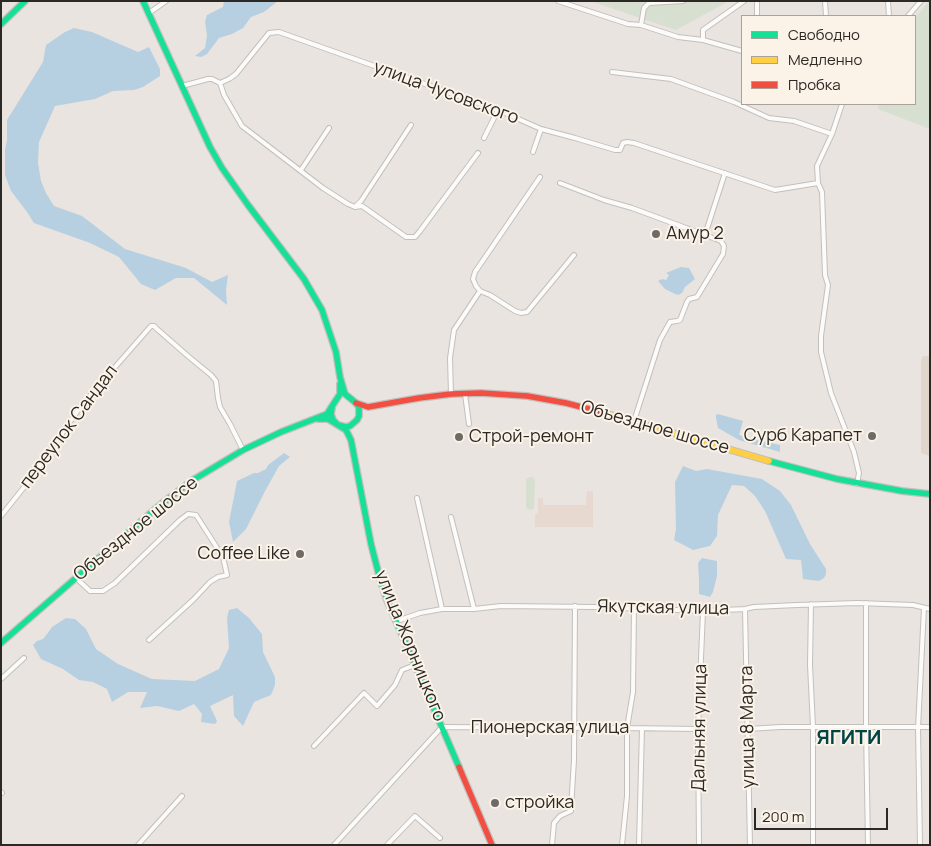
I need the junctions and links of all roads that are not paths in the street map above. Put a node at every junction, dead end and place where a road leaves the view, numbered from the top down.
1 (26, 1) edge
2 (143, 1) edge
3 (166, 1) edge
4 (558, 1) edge
5 (682, 1) edge
6 (744, 1) edge
7 (758, 1) edge
8 (825, 1) edge
9 (888, 1) edge
10 (921, 1) edge
11 (149, 13) junction
12 (757, 15) edge
13 (826, 15) edge
14 (889, 15) edge
15 (909, 15) edge
16 (1, 24) edge
17 (641, 25) junction
18 (703, 40) junction
19 (741, 51) edge
20 (612, 72) dead end
21 (220, 83) junction
22 (182, 86) junction
23 (842, 105) edge
24 (498, 110) junction
25 (411, 125) dead end
26 (329, 128) dead end
27 (541, 129) junction
28 (832, 134) junction
29 (484, 138) dead end
30 (534, 152) dead end
31 (478, 153) dead end
32 (301, 170) junction
33 (725, 173) junction
34 (540, 176) dead end
35 (560, 183) dead end
36 (818, 183) junction
37 (355, 207) junction
38 (705, 235) junction
39 (574, 254) dead end
40 (480, 291) junction
41 (340, 377) junction
42 (451, 394) junction
43 (465, 394) junction
44 (350, 399) junction
45 (356, 403) junction
46 (333, 405) junction
47 (376, 406) junction
48 (358, 418) junction
49 (318, 419) junction
50 (634, 421) junction
51 (469, 424) dead end
52 (338, 425) junction
53 (351, 440) junction
54 (243, 450) junction
55 (857, 484) junction
56 (930, 494) edge
57 (417, 498) dead end
58 (1, 516) edge
59 (451, 517) dead end
60 (76, 578) junction
61 (811, 604) junction
62 (866, 604) junction
63 (575, 606) junction
64 (634, 608) junction
65 (924, 608) junction
66 (442, 609) junction
67 (474, 609) junction
68 (745, 609) junction
69 (930, 610) edge
70 (703, 611) junction
71 (397, 621) junction
72 (150, 640) dead end
73 (1, 643) edge
74 (24, 658) dead end
75 (416, 665) junction
76 (1, 679) edge
77 (442, 727) junction
78 (813, 727) junction
79 (930, 727) edge
80 (574, 728) junction
81 (627, 728) junction
82 (642, 728) junction
83 (866, 728) junction
84 (918, 728) junction
85 (698, 729) junction
86 (748, 729) junction
87 (314, 746) dead end
88 (182, 796) dead end
89 (440, 838) dead end
90 (338, 841) junction
91 (138, 845) edge
92 (334, 845) edge
93 (341, 845) edge
94 (387, 845) edge
95 (492, 845) edge
96 (552, 845) edge
97 (622, 845) edge
98 (639, 845) edge
99 (699, 845) edge
100 (750, 845) edge
101 (813, 845) edge
102 (868, 845) edge
103 (920, 845) edge

1 - 16 main road
2 - 11 main road
3 - 11 street
4 - 17 street
5 - 17 street
6 - 18 street
7 - 12 street
8 - 13 street
9 - 14 street
10 - 15 street
11 - 22 main road
17 - 18 street
18 - 19 street
20 - 28 street
21 - 22 street
21 - 24 street, улица Чусовского
21 - 32 street
22 - 41 main road
23 - 28 street
24 - 27 street, улица Чусовского
24 - 29 street
25 - 37 street
26 - 32 street
27 - 30 street
27 - 33 street, улица Чусовского
28 - 36 street
31 - 37 street
32 - 37 street
33 - 36 street, улица Чусовского
33 - 38 street
34 - 40 street
35 - 38 street
36 - 55 street
38 - 50 street
39 - 40 street
40 - 42 street
41 - 44 main road
41 - 46 main road
42 - 43 main road, Объездное шоссе
42 - 47 main road, Объездное шоссе
43 - 50 main road, Объездное шоссе
43 - 51 street
44 - 45 main road
44 - 46 main road
45 - 47 main road, Объездное шоссе
45 - 48 main road
46 - 49 main road, Объездное шоссе
46 - 52 main road
47 - 48 main road, Объездное шоссе
48 - 52 main road
48 - 53 main road, улица Жорницкого
49 - 52 main road
49 - 54 main road, Объездное шоссе
50 - 55 main road, Объездное шоссе
52 - 53 main road, улица Жорницкого
53 - 71 main road, улица Жорницкого
54 - 58 street, переулок Сандал
54 - 60 main road, Объездное шоссе
55 - 56 main road, Объездное шоссе
57 - 66 street
59 - 67 street
60 - 72 street
60 - 73 main road, Объездное шоссе
61 - 62 street, Якутская улица
61 - 68 street, Якутская улица
61 - 78 street
62 - 65 street, Якутская улица
62 - 83 street
63 - 64 street, Якутская улица
63 - 67 street, Якутская улица
63 - 80 street
64 - 70 street, Якутская улица
64 - 81 street
65 - 69 street, Якутская улица
65 - 84 street
66 - 67 street, Якутская улица
66 - 71 street, Якутская улица
68 - 70 street, Якутская улица
68 - 86 street, улица 8 Марта
70 - 85 street, Дальняя улица
71 - 75 main road, улица Жорницкого
74 - 76 street
75 - 77 main road, улица Жорницкого
75 - 87 street
77 - 80 street, Пионерская улица
77 - 90 street
77 - 95 main road, улица Жорницкого
78 - 83 street
78 - 86 street
78 - 101 street
79 - 84 street
80 - 81 street, Пионерская улица
80 - 96 street
81 - 82 street, Пионерская улица
81 - 97 street
82 - 85 street, Пионерская улица
82 - 98 street
83 - 84 street
83 - 102 street
84 - 103 street
85 - 99 street, Дальняя улица
86 - 100 street, улица 8 Марта
88 - 91 street
89 - 94 street
90 - 92 street
90 - 93 street

